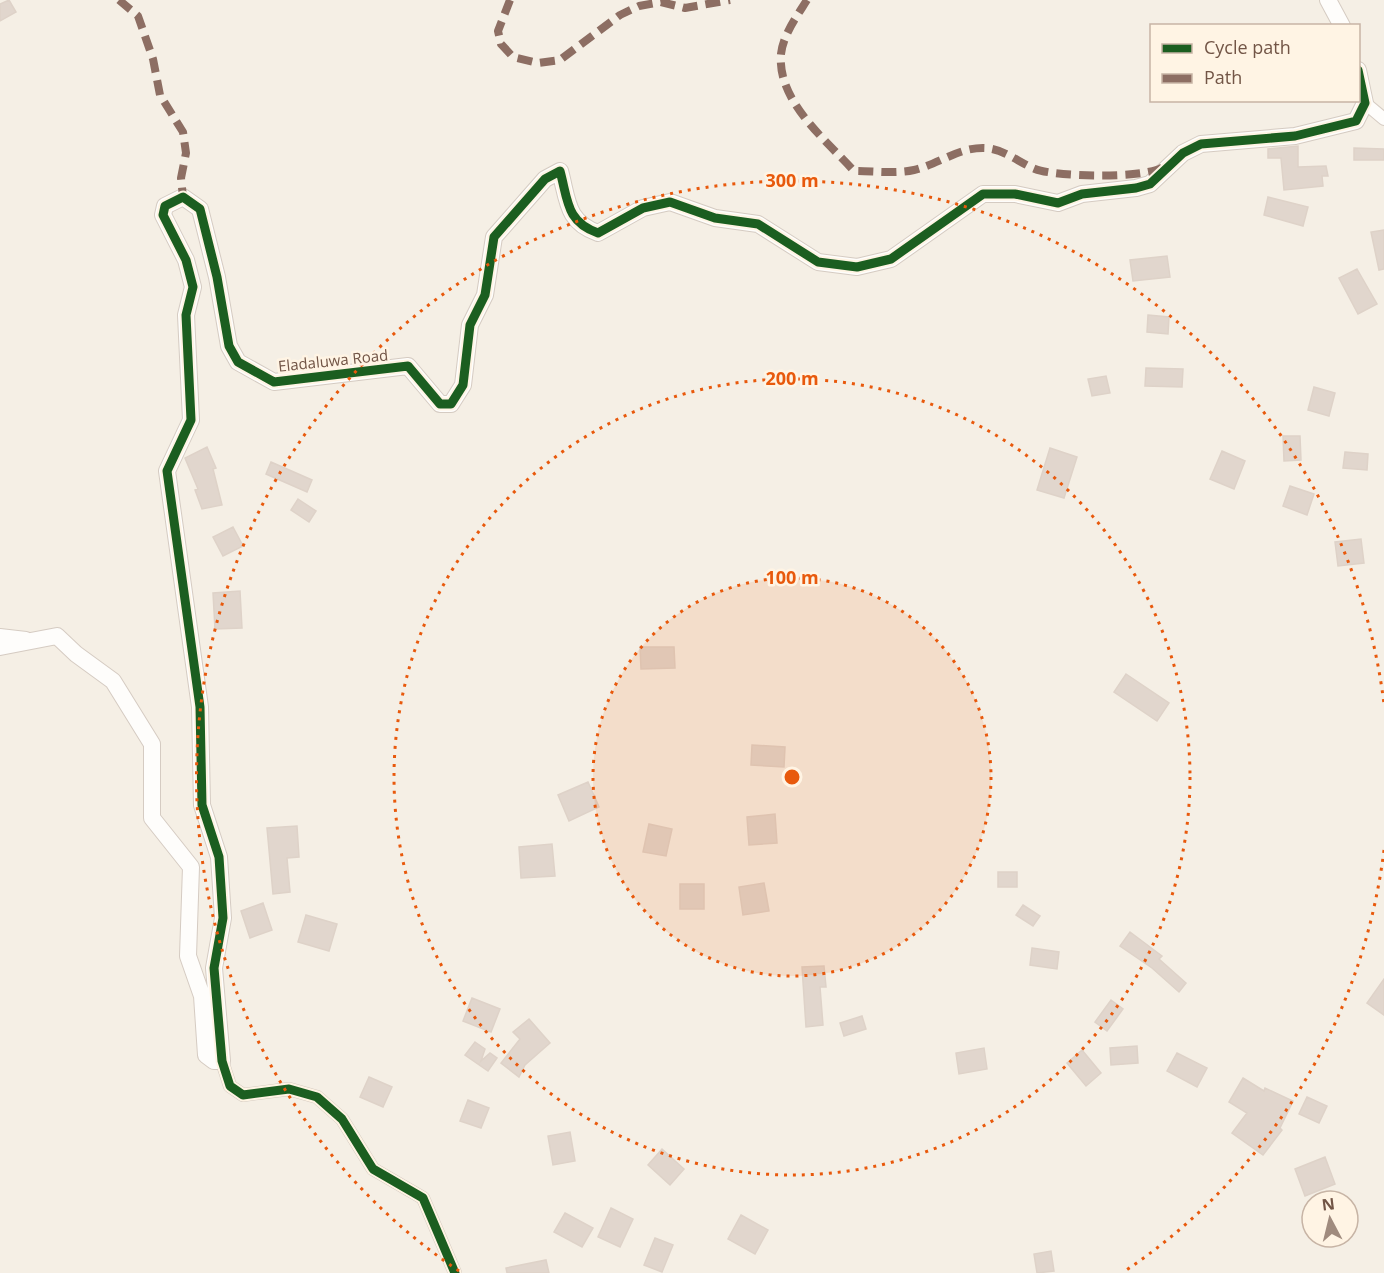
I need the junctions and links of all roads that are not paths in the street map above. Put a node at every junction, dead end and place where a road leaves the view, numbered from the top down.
1 (1328, 0) edge
2 (1341, 24) edge
3 (1360, 76) edge
4 (1365, 103) junction
5 (1384, 119) edge
6 (0, 635) edge
7 (57, 636) junction
8 (0, 647) edge
9 (222, 1061) junction
10 (455, 1273) edge

1 - 2 street
3 - 4 street
4 - 5 street
4 - 9 street, Eladaluwa Road
6 - 7 street
7 - 8 street
7 - 9 street
9 - 10 street

